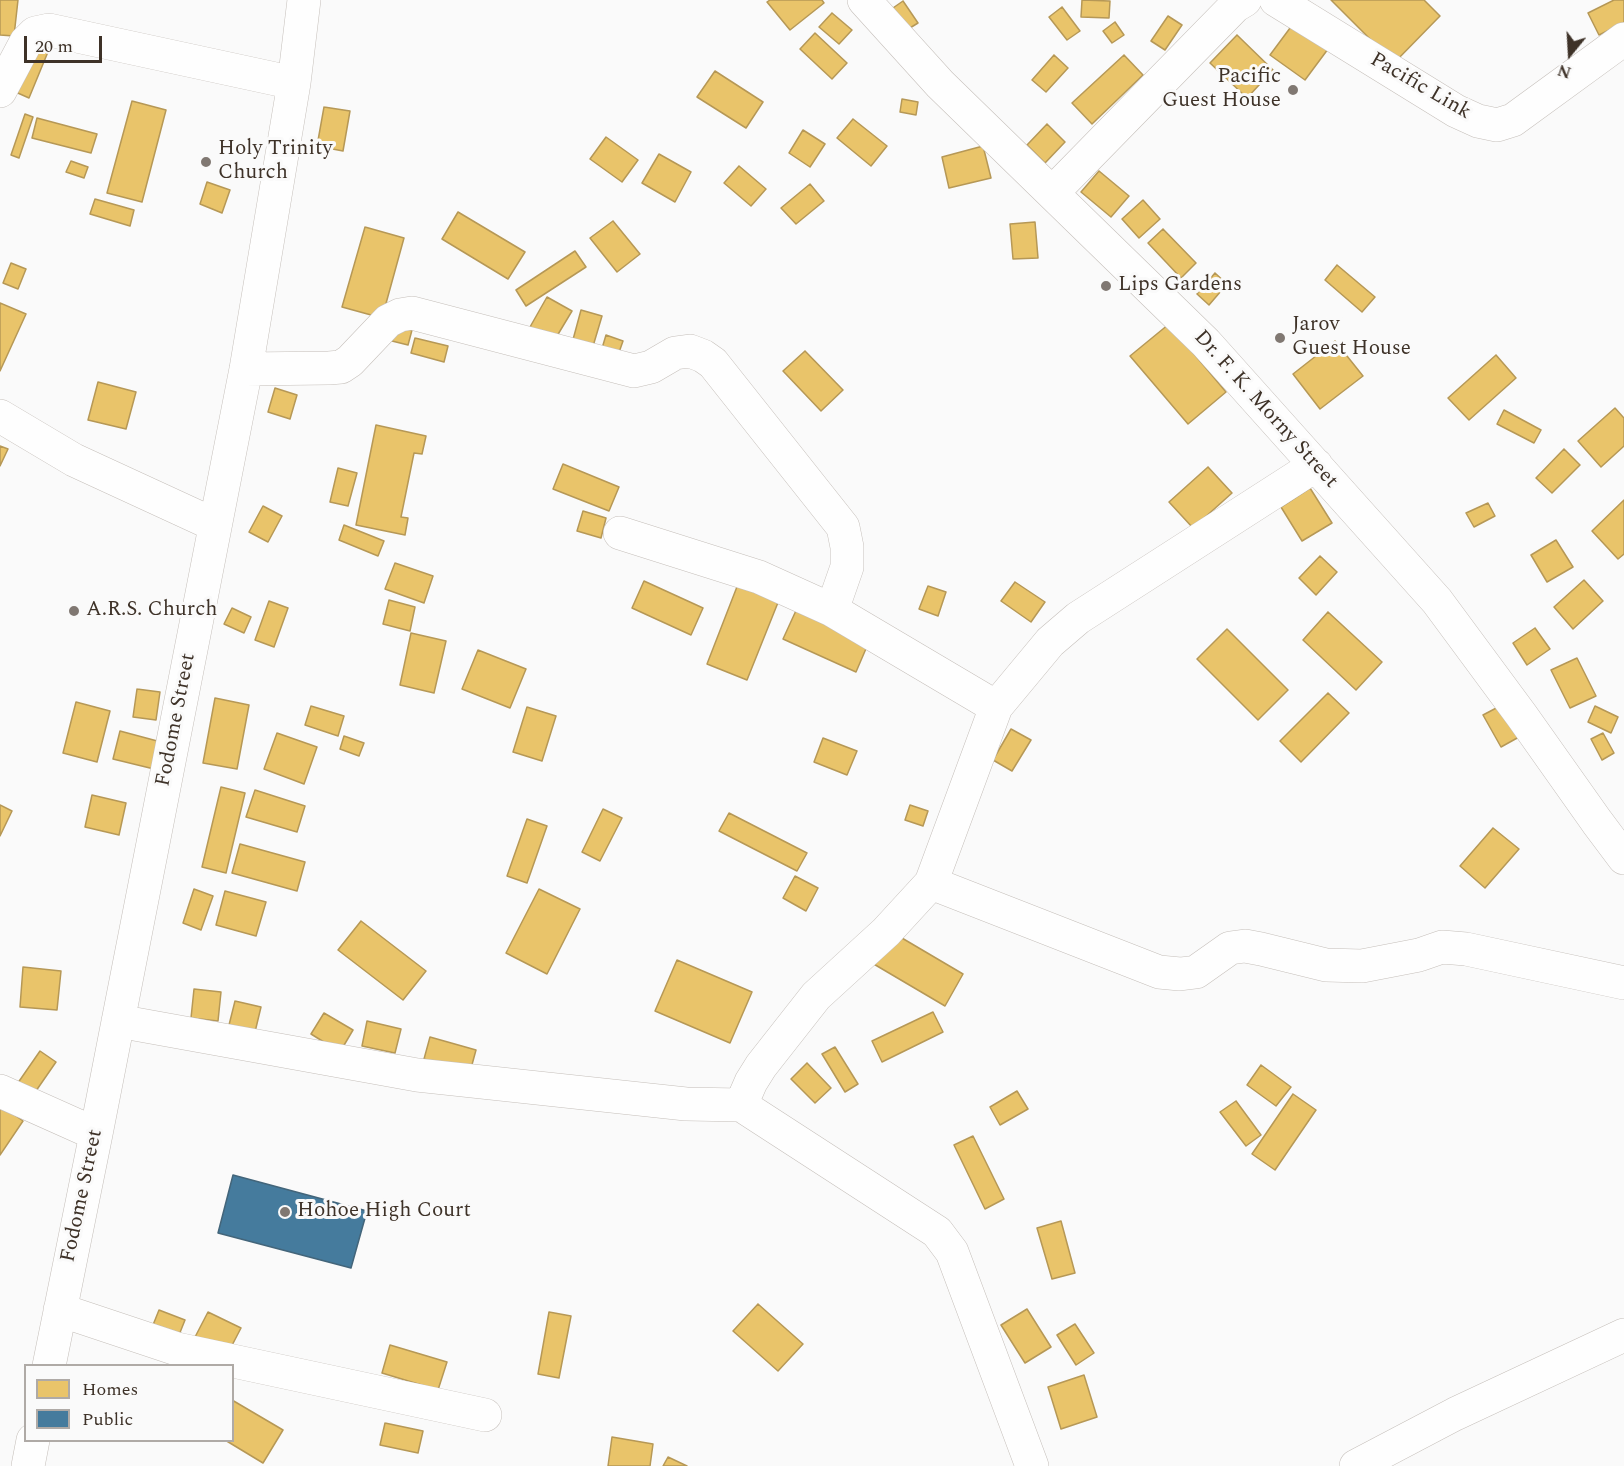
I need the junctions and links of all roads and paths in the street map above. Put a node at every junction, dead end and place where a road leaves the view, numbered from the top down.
1 (304, 0) edge
2 (864, 0) edge
3 (1245, 0) edge
4 (1276, 0) edge
5 (1624, 39) edge
6 (294, 83) junction
7 (0, 91) edge
8 (1052, 193) junction
9 (246, 369) junction
10 (0, 416) edge
11 (1316, 465) junction
12 (215, 525) junction
13 (620, 533) dead end
14 (832, 609) junction
15 (996, 707) junction
16 (1624, 858) edge
17 (931, 883) junction
18 (1624, 983) edge
19 (118, 1021) junction
20 (0, 1091) edge
21 (741, 1106) junction
22 (96, 1134) junction
23 (60, 1310) junction
24 (1624, 1335) edge
25 (49, 1364) edge
26 (485, 1415) dead end
27 (33, 1442) edge
28 (28, 1466) edge
29 (1032, 1466) edge
30 (1356, 1466) edge

1 - 6 street, Fodome Street
2 - 8 street, Dr. F. K. Morny Street
3 - 8 street
4 - 5 street, Pacific Link
6 - 7 street
6 - 9 street, Fodome Street
8 - 11 street, Dr. F. K. Morny Street
9 - 12 street, Fodome Street
9 - 14 street
10 - 12 street
11 - 15 street
11 - 16 street, Dr. F. K. Morny Street
12 - 19 street, Fodome Street
13 - 14 street
14 - 15 street
15 - 17 street
17 - 18 street
17 - 21 street
19 - 21 street
19 - 22 street, Fodome Street
20 - 22 street
21 - 29 street
22 - 23 street, Fodome Street
23 - 25 street, Fodome Street
23 - 26 street
24 - 30 street
27 - 28 street

